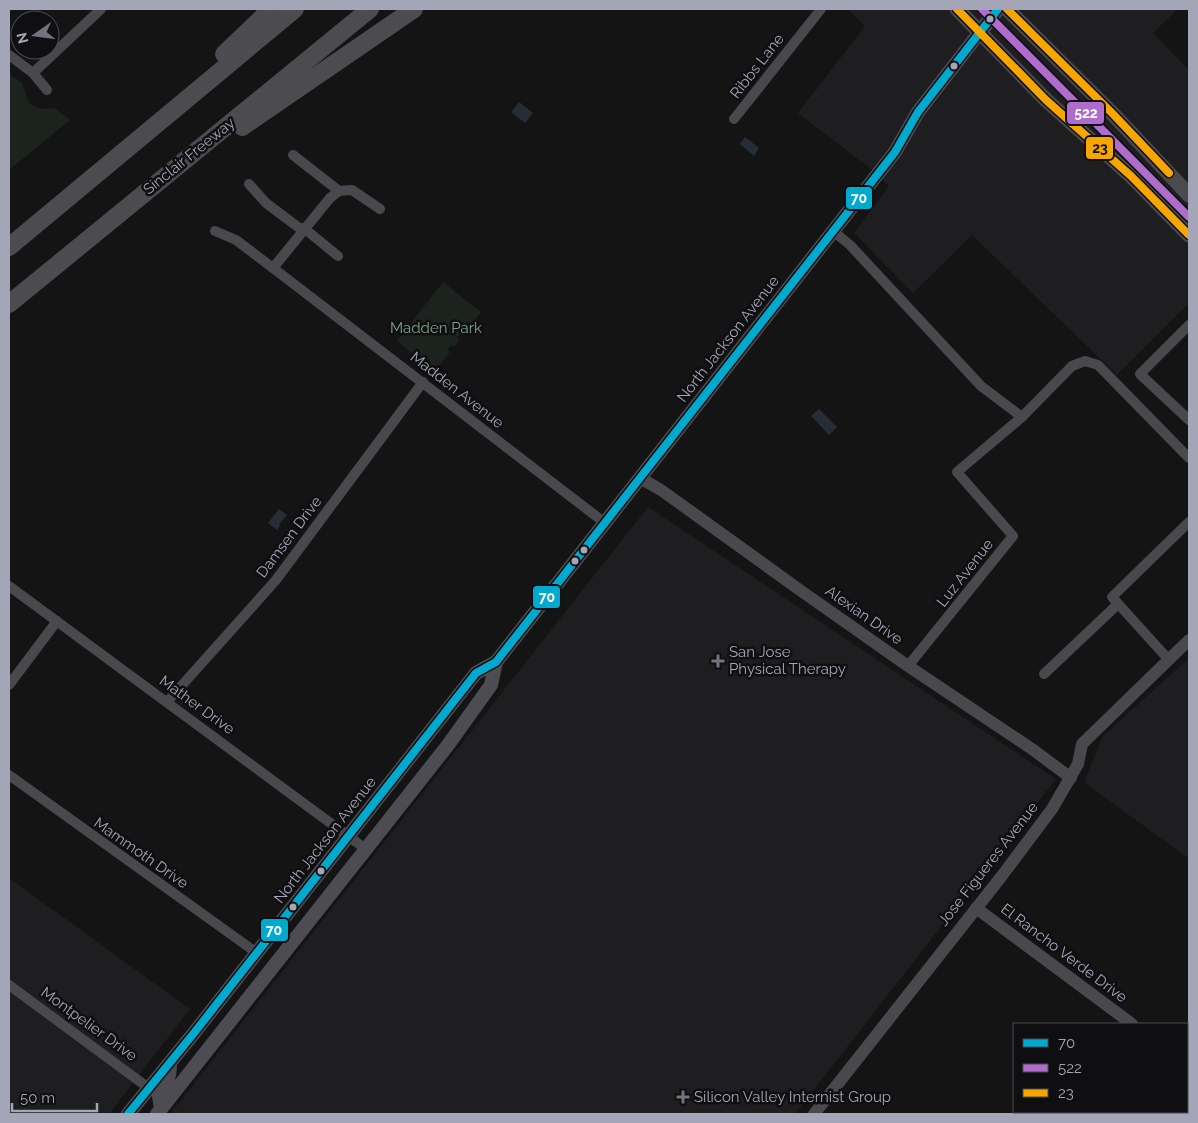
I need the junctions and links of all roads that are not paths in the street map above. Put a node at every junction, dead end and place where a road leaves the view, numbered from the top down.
1 (101, 9) edge
2 (271, 9) edge
3 (296, 9) edge
4 (370, 9) edge
5 (414, 9) edge
6 (821, 9) edge
7 (957, 9) edge
8 (998, 9) edge
9 (1007, 9) edge
10 (980, 32) junction
11 (9, 54) edge
12 (33, 73) junction
13 (47, 90) dead end
14 (734, 118) dead end
15 (124, 150) junction
16 (293, 155) dead end
17 (249, 184) dead end
18 (339, 191) junction
19 (1189, 195) edge
20 (137, 200) junction
21 (380, 209) dead end
22 (305, 229) junction
23 (215, 231) dead end
24 (834, 231) junction
25 (1189, 235) edge
26 (11, 244) edge
27 (338, 256) dead end
28 (274, 268) junction
29 (41, 278) junction
30 (9, 304) edge
31 (9, 309) edge
32 (1189, 325) edge
33 (423, 382) junction
34 (1022, 417) junction
35 (1189, 420) edge
36 (1189, 458) edge
37 (640, 478) junction
38 (1189, 522) edge
39 (605, 523) junction
40 (9, 586) edge
41 (1118, 604) junction
42 (57, 621) junction
43 (1189, 640) edge
44 (1169, 660) junction
45 (496, 662) junction
46 (908, 666) junction
47 (1044, 674) dead end
48 (9, 684) edge
49 (167, 702) junction
50 (9, 775) edge
51 (1071, 778) junction
52 (349, 836) junction
53 (367, 850) junction
54 (976, 908) junction
55 (257, 953) junction
56 (9, 985) edge
57 (1131, 1023) edge
58 (170, 1063) junction
59 (150, 1089) junction
60 (160, 1112) edge
61 (128, 1114) edge
62 (814, 1114) edge

1 - 12 street
2 - 15 highway
3 - 15 highway
4 - 20 highway, Sinclair Freeway
5 - 20 highway
6 - 14 street, Ribbs Lane
7 - 10 main road
8 - 10 main road
9 - 19 main road
10 - 24 main road, North Jackson Avenue
10 - 25 main road
11 - 12 street
12 - 13 street
15 - 26 highway
16 - 18 street
17 - 22 street
18 - 21 street
18 - 22 street
20 - 29 highway, Sinclair Freeway
22 - 27 street
22 - 28 street
23 - 28 street, Madden Avenue
24 - 34 street
24 - 37 main road, North Jackson Avenue
28 - 33 street, Madden Avenue
29 - 30 highway, Sinclair Freeway
29 - 31 highway
32 - 35 street
33 - 39 street, Madden Avenue
33 - 49 street, Damsen Drive
34 - 36 street, Luz Avenue
34 - 46 street, Luz Avenue
37 - 39 main road, North Jackson Avenue
37 - 46 street, Alexian Drive
38 - 41 street
39 - 45 main road, North Jackson Avenue
40 - 42 street, Mather Drive
41 - 44 street
41 - 47 street
42 - 48 street
42 - 49 street, Mather Drive
43 - 44 street, Jose Figueres Avenue
44 - 51 street, Jose Figueres Avenue
45 - 52 main road, North Jackson Avenue
45 - 53 main road, North Jackson Avenue
46 - 51 street, Alexian Drive
49 - 52 street, Mather Drive
50 - 55 street, Mammoth Drive
51 - 54 street, Jose Figueres Avenue
52 - 53 street, Mather Drive
52 - 55 main road, North Jackson Avenue
53 - 60 main road, North Jackson Avenue
54 - 57 street, El Rancho Verde Drive
54 - 62 street, Jose Figueres Avenue
55 - 58 main road, North Jackson Avenue
56 - 59 street, Montpelier Drive
58 - 59 main road, North Jackson Avenue
58 - 60 main road
59 - 61 main road, North Jackson Avenue

